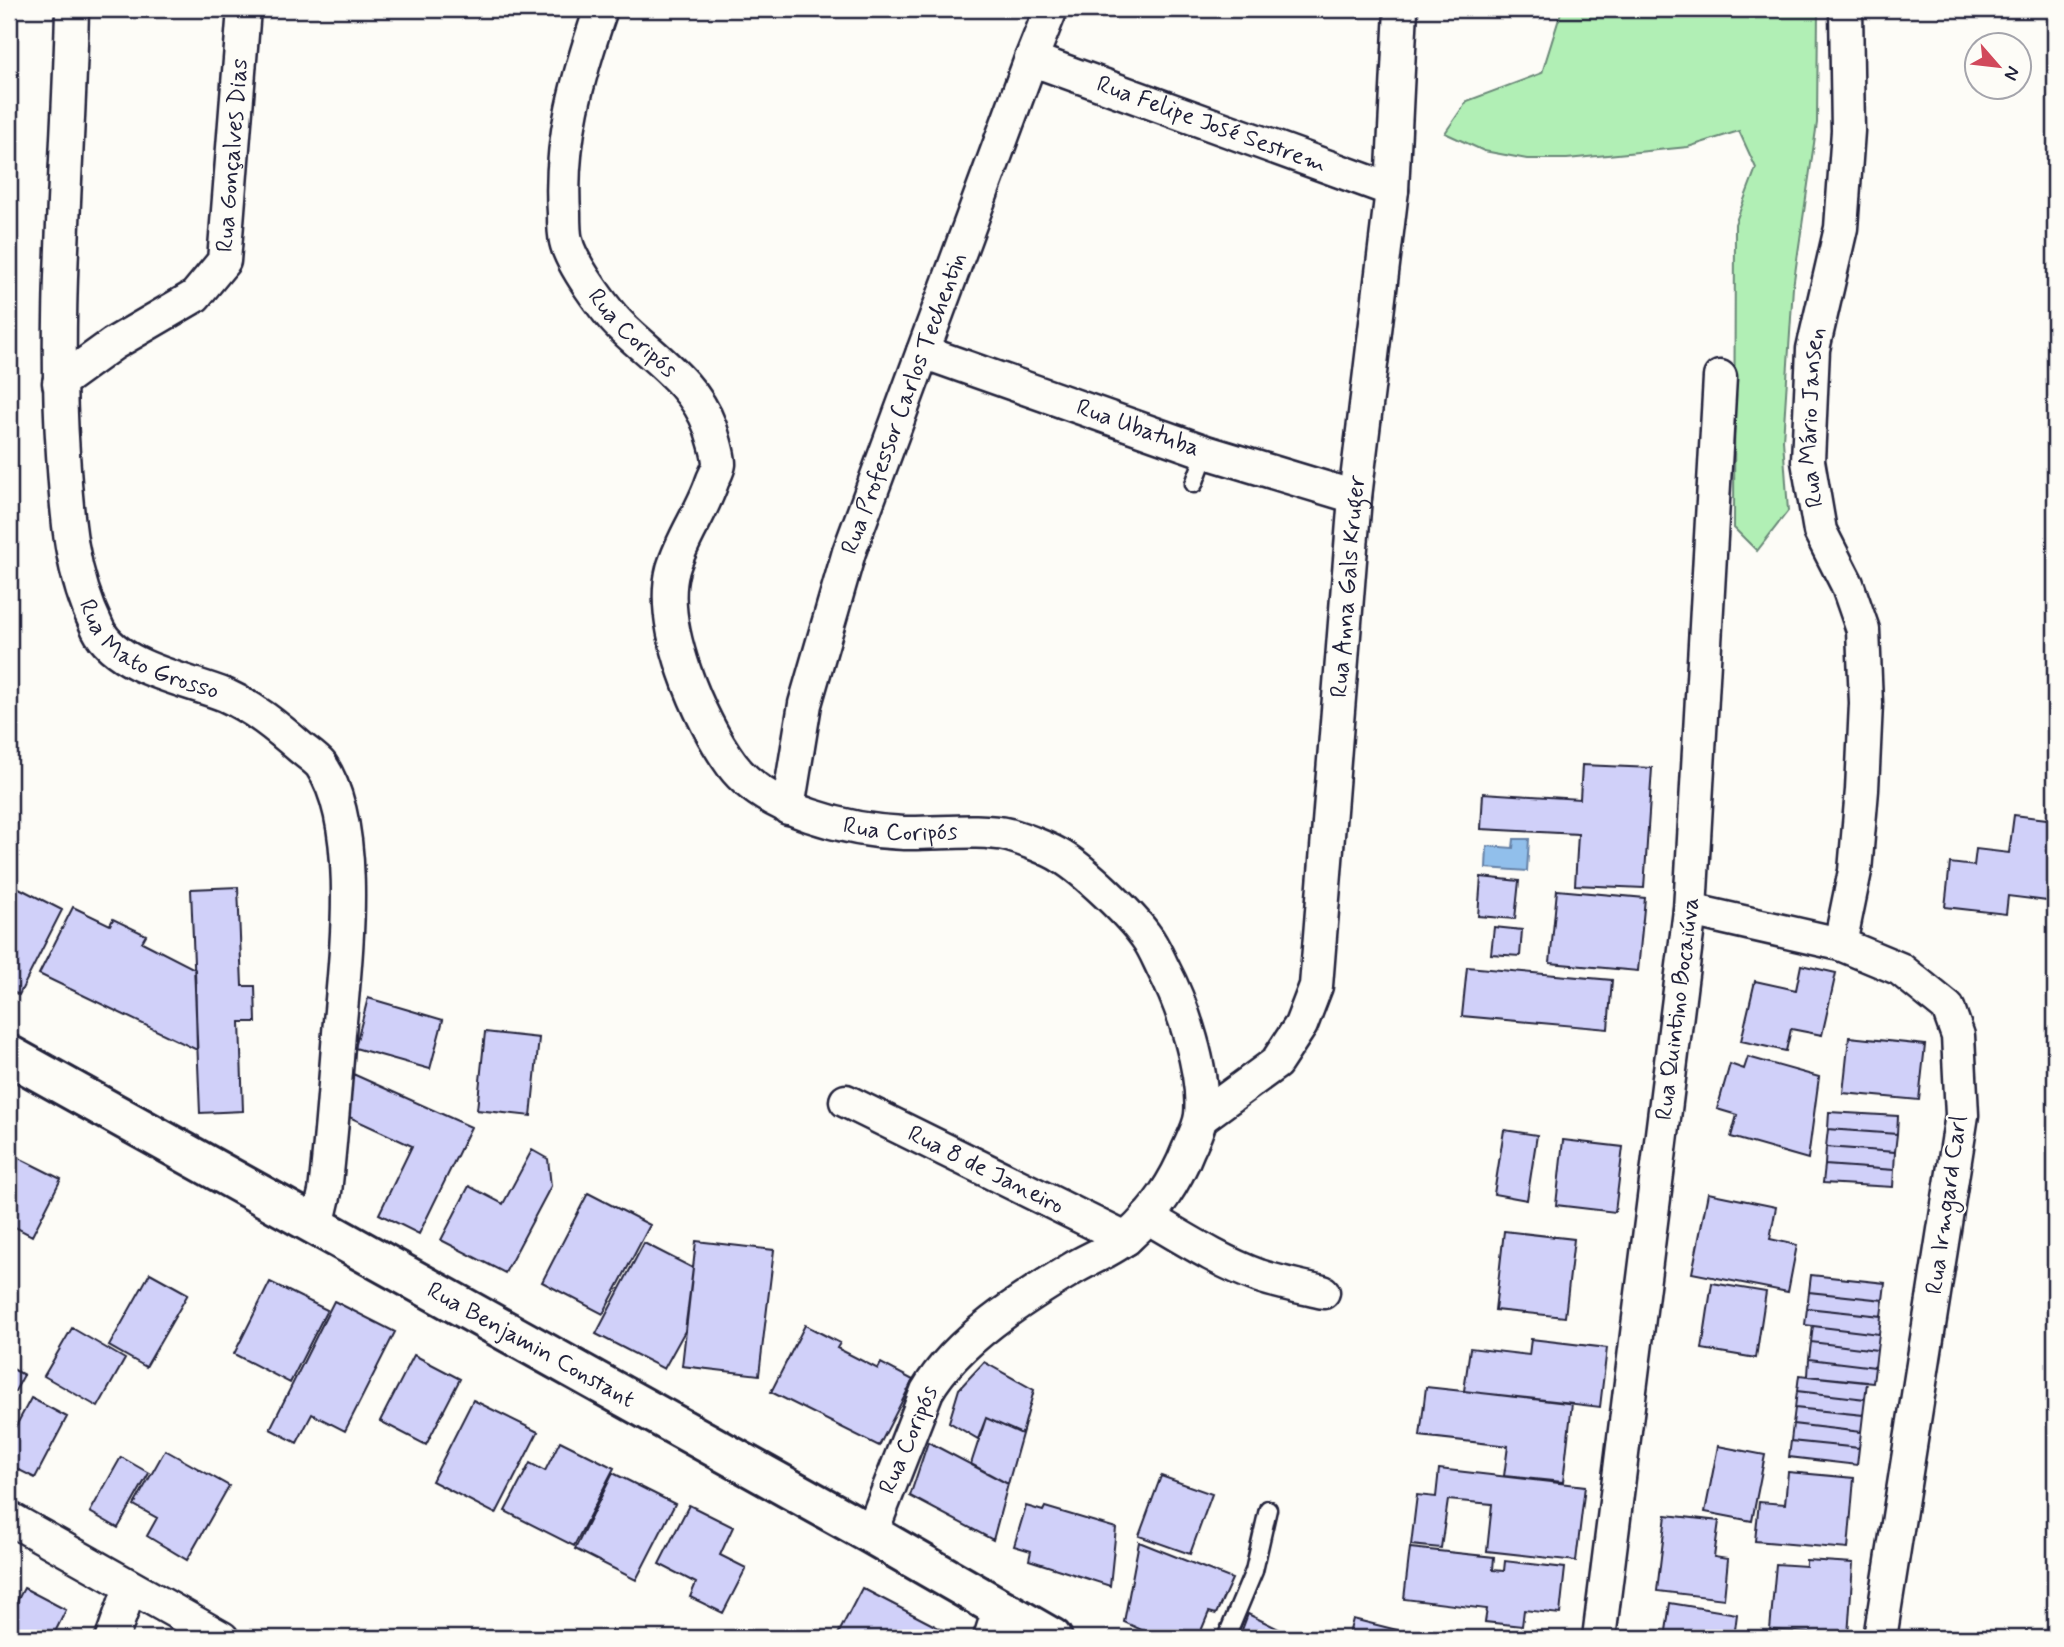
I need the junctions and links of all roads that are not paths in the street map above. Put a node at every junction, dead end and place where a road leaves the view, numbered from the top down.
1 (72, 9) edge
2 (244, 9) edge
3 (601, 9) edge
4 (1052, 9) edge
5 (1401, 9) edge
6 (1846, 9) edge
7 (1031, 59) junction
8 (1392, 190) junction
9 (923, 352) junction
10 (1720, 377) dead end
11 (59, 383) junction
12 (1206, 452) junction
13 (1194, 484) dead end
14 (1355, 497) junction
15 (788, 808) junction
16 (1690, 910) junction
17 (1840, 944) junction
18 (9, 1055) edge
19 (846, 1101) dead end
20 (1202, 1118) junction
21 (1147, 1217) junction
22 (317, 1226) junction
23 (1126, 1239) junction
24 (1323, 1292) dead end
25 (1268, 1509) dead end
26 (9, 1518) edge
27 (871, 1534) junction
28 (130, 1588) junction
29 (995, 1623) edge
30 (112, 1638) edge
31 (222, 1638) edge
32 (1052, 1638) edge
33 (1226, 1638) edge
34 (1599, 1638) edge
35 (1880, 1638) edge

1 - 11 street, Rua Mato Grosso
2 - 11 street, Rua Gonçalves Dias
3 - 15 street, Rua Coripós
4 - 7 street, Rua Professor Carlos Techentin
5 - 8 street, Rua Anna Gals Kruger
6 - 17 street, Rua Mário Jansen
7 - 8 street, Rua Felipe José Sestrem
7 - 9 street, Rua Professor Carlos Techentin
8 - 14 street, Rua Anna Gals Kruger
9 - 12 street, Rua Ubatuba
9 - 15 street, Rua Professor Carlos Techentin
10 - 16 street, Rua Quintino Bocaiúva
11 - 22 street, Rua Mato Grosso
12 - 13 lane
12 - 14 street, Rua Ubatuba
14 - 20 street, Rua Anna Gals Kruger
15 - 20 street, Rua Coripós
16 - 17 street, Rua Irmgard Carl
16 - 34 street, Rua Quintino Bocaiúva
17 - 35 street, Rua Irmgard Carl
18 - 22 main road, Rua Benjamin Constant
19 - 23 street, Rua 8 de Janeiro
20 - 21 street, Rua Coripós
21 - 23 street, Rua Coripós
21 - 24 street
22 - 27 main road, Rua Benjamin Constant
23 - 27 street, Rua Coripós
25 - 33 lane
26 - 28 street
27 - 29 main road, Rua Benjamin Constant
28 - 30 street
28 - 31 street
29 - 32 main road, Rua Benjamin Constant

